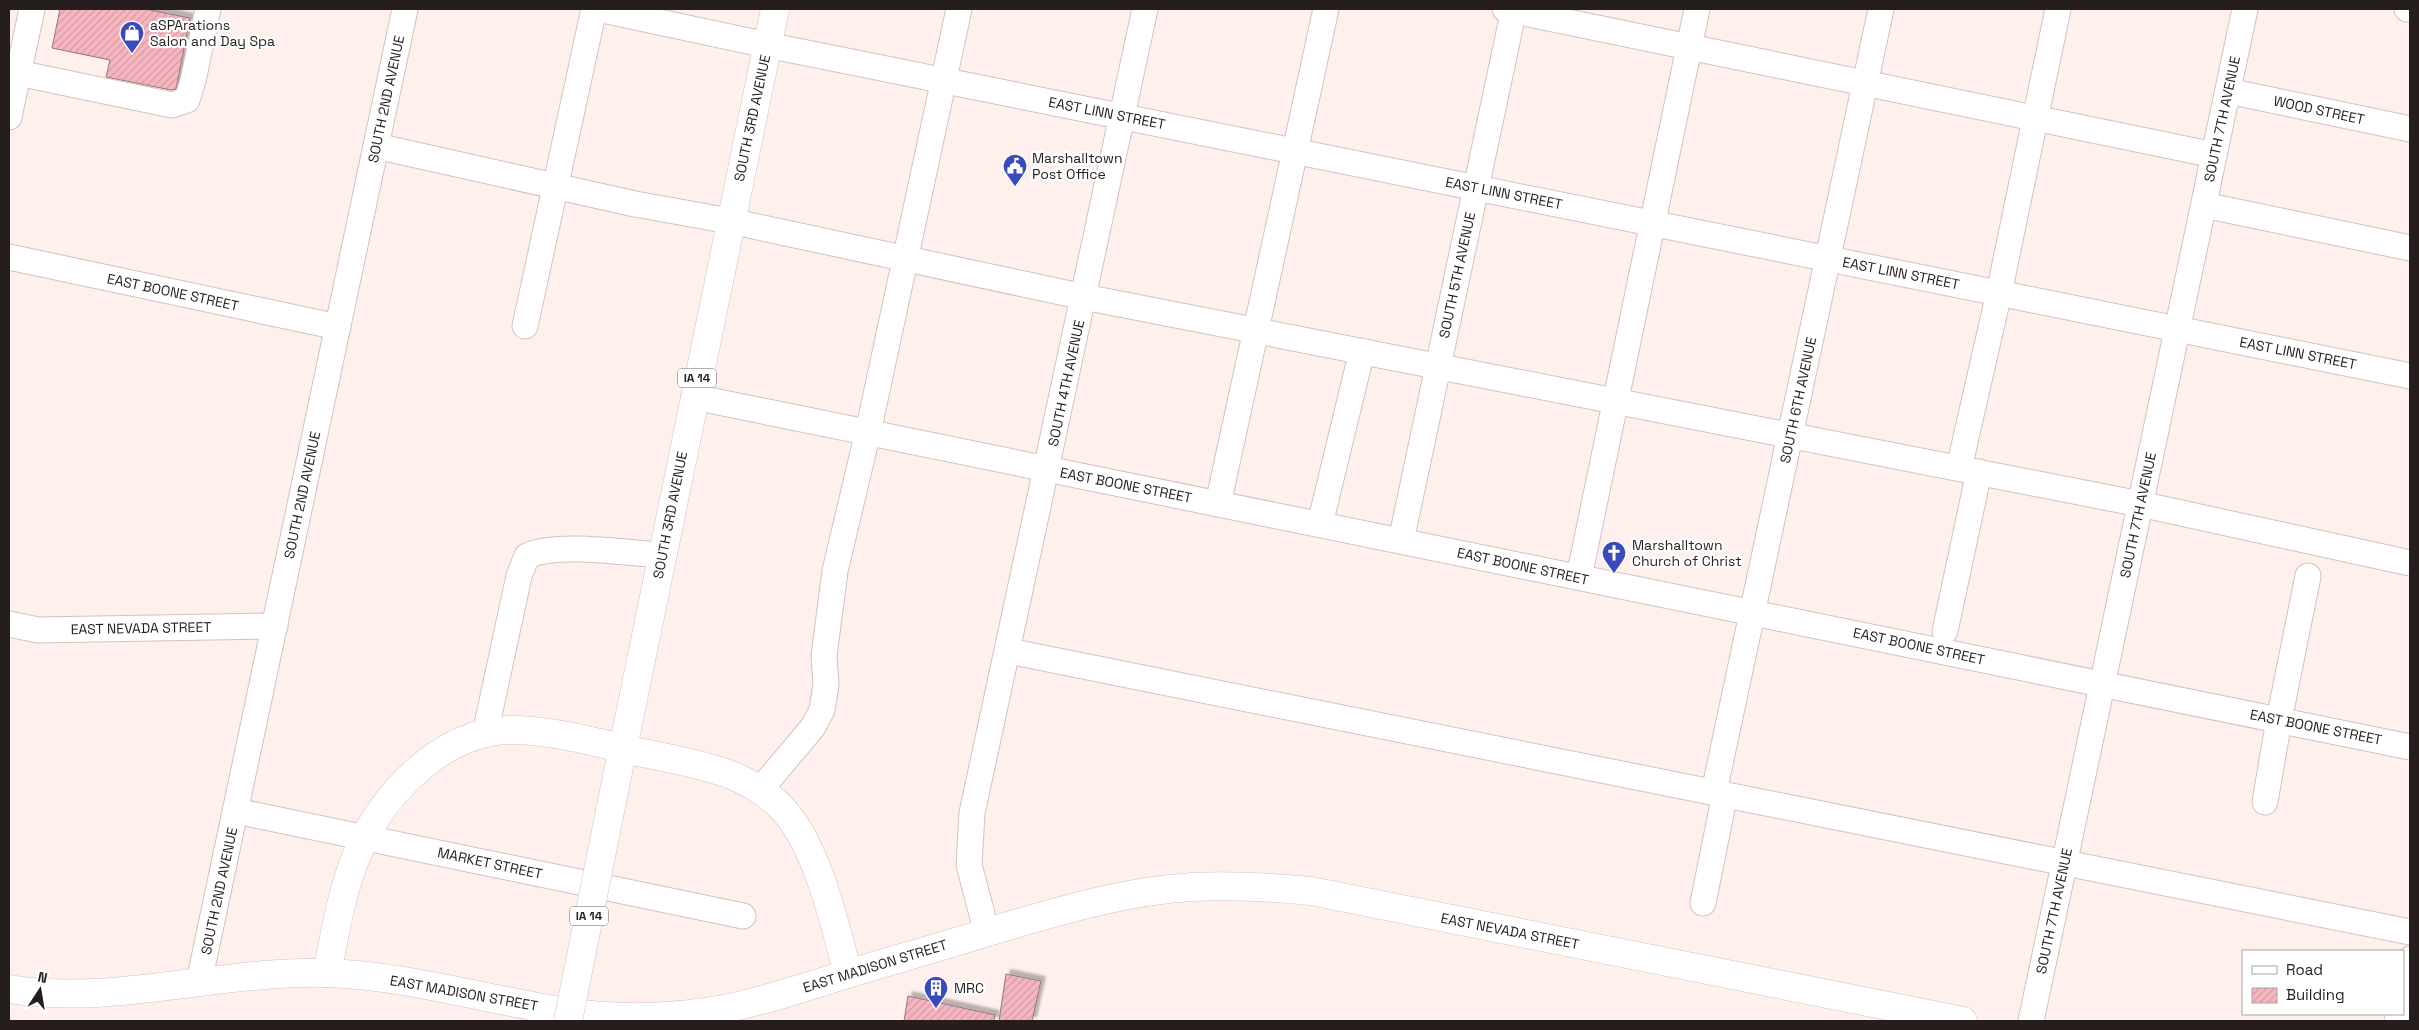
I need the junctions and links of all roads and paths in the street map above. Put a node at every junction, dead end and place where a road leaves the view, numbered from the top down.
1 (32, 9) edge
2 (208, 9) edge
3 (406, 9) edge
4 (594, 9) edge
5 (598, 9) edge
6 (775, 9) edge
7 (959, 9) edge
8 (1145, 9) edge
9 (1326, 9) edge
10 (1511, 9) edge
11 (1697, 9) edge
12 (1881, 9) edge
13 (2058, 9) edge
14 (2245, 9) edge
15 (767, 45) junction
16 (1689, 46) junction
17 (18, 73) junction
18 (943, 80) junction
19 (1865, 83) junction
20 (2228, 91) junction
21 (1122, 116) junction
22 (9, 117) edge
23 (2035, 118) junction
24 (2410, 129) edge
25 (376, 146) junction
26 (1295, 151) junction
27 (2214, 155) junction
28 (556, 186) junction
29 (1476, 188) junction
30 (2204, 205) junction
31 (730, 221) junction
32 (1652, 223) junction
33 (2410, 248) edge
34 (9, 257) edge
35 (905, 258) junction
36 (1829, 259) junction
37 (1999, 293) junction
38 (1084, 297) junction
39 (525, 326) dead end
40 (338, 327) junction
41 (2177, 329) junction
42 (1256, 330) junction
43 (1362, 351) junction
44 (1438, 366) junction
45 (2410, 376) edge
46 (694, 397) junction
47 (1616, 401) junction
48 (868, 432) junction
49 (1790, 434) junction
50 (1048, 469) junction
51 (1969, 470) junction
52 (1218, 504) junction
53 (2140, 504) junction
54 (1320, 524) junction
55 (1401, 541) junction
56 (662, 555) junction
57 (2410, 563) edge
58 (2308, 576) dead end
59 (1579, 577) junction
60 (1751, 612) junction
61 (9, 624) edge
62 (275, 626) junction
63 (1945, 631) dead end
64 (1008, 650) junction
65 (2102, 684) junction
66 (2278, 720) junction
67 (485, 734) junction
68 (2410, 746) edge
69 (623, 748) junction
70 (760, 790) junction
71 (1720, 793) junction
72 (2265, 802) dead end
73 (236, 811) junction
74 (364, 837) junction
75 (2065, 862) junction
76 (1703, 902) dead end
77 (1055, 912) joint
78 (744, 916) dead end
79 (987, 932) junction
80 (2410, 932) edge
81 (2410, 959) edge
82 (327, 973) junction
83 (848, 974) junction
84 (199, 982) junction
85 (9, 988) edge
86 (2404, 990) edge
87 (568, 1021) edge
88 (1963, 1021) edge
89 (2031, 1021) edge

1 - 17 street
2 - 17 street
3 - 25 street, SOUTH 2ND AVENUE
4 - 28 street
5 - 15 street, EAST LINN STREET
6 - 15 main road, SOUTH 3RD AVENUE / IA 14
7 - 18 street
8 - 21 street, SOUTH 4TH AVENUE
9 - 26 street
10 - 16 street
10 - 29 street, SOUTH 5TH AVENUE
11 - 16 street
12 - 19 street, SOUTH 6TH AVENUE
13 - 23 street
14 - 20 street, SOUTH 7TH AVENUE
15 - 18 street, EAST LINN STREET
15 - 31 main road, SOUTH 3RD AVENUE / IA 14
16 - 19 street
16 - 32 street
17 - 22 street
18 - 21 street, EAST LINN STREET
18 - 35 street
19 - 23 street
19 - 36 street, SOUTH 6TH AVENUE
20 - 24 street, WOOD STREET
20 - 27 street, SOUTH 7TH AVENUE
21 - 26 street, EAST LINN STREET
21 - 38 street, SOUTH 4TH AVENUE
23 - 27 street
23 - 37 street
25 - 28 street
25 - 40 street, SOUTH 2ND AVENUE
26 - 29 street, EAST LINN STREET
26 - 42 street
27 - 30 street, SOUTH 7TH AVENUE
28 - 31 street
28 - 39 street
29 - 32 street, EAST LINN STREET
29 - 44 street, SOUTH 5TH AVENUE
30 - 33 street
30 - 41 street, SOUTH 7TH AVENUE
31 - 35 street
31 - 46 main road, SOUTH 3RD AVENUE / IA 14
32 - 36 street, EAST LINN STREET
32 - 47 street
34 - 40 street, EAST BOONE STREET
35 - 38 street
35 - 48 street
36 - 37 street, EAST LINN STREET
36 - 49 street, SOUTH 6TH AVENUE
37 - 41 street, EAST LINN STREET
37 - 51 street
38 - 42 street
38 - 50 street, SOUTH 4TH AVENUE
40 - 62 street, SOUTH 2ND AVENUE
41 - 45 street, EAST LINN STREET
41 - 53 street, SOUTH 7TH AVENUE
42 - 43 street
42 - 52 street
43 - 44 street
43 - 54 street
44 - 47 street
44 - 55 street, SOUTH 5TH AVENUE
46 - 48 street, EAST BOONE STREET
46 - 56 main road, SOUTH 3RD AVENUE / IA 14
47 - 49 street
47 - 59 street
48 - 50 street, EAST BOONE STREET
48 - 70 street
49 - 51 street
49 - 60 street, SOUTH 6TH AVENUE
50 - 52 street, EAST BOONE STREET
50 - 64 street, SOUTH 4TH AVENUE
51 - 53 street
51 - 63 street
52 - 54 street, EAST BOONE STREET
53 - 57 street
53 - 65 street, SOUTH 7TH AVENUE
54 - 55 street, EAST BOONE STREET
55 - 59 street, EAST BOONE STREET
56 - 67 street
56 - 69 main road, SOUTH 3RD AVENUE / IA 14
58 - 66 street
59 - 60 street, EAST BOONE STREET
60 - 65 street, EAST BOONE STREET
60 - 71 street, SOUTH 6TH AVENUE
61 - 62 street, EAST NEVADA STREET
62 - 73 street, SOUTH 2ND AVENUE
64 - 71 street
64 - 79 street, SOUTH 4TH AVENUE
65 - 66 street, EAST BOONE STREET
65 - 75 street, SOUTH 7TH AVENUE
66 - 68 street, EAST BOONE STREET
66 - 72 street
67 - 69 main road
67 - 74 main road
69 - 70 main road
69 - 87 main road, SOUTH 3RD AVENUE / IA 14, bridge
70 - 83 main road
71 - 75 street
71 - 76 street, SOUTH 6TH AVENUE
73 - 74 street, MARKET STREET
73 - 84 street, SOUTH 2ND AVENUE
74 - 78 street, MARKET STREET
74 - 82 main road
75 - 80 street
75 - 89 street, SOUTH 7TH AVENUE
77 - 79 main road, EAST MADISON STREET
77 - 88 main road, EAST NEVADA STREET
79 - 83 main road, EAST MADISON STREET
81 - 86 street
82 - 83 main road, EAST MADISON STREET
82 - 84 main road, EAST MADISON STREET
84 - 85 main road, EAST MADISON STREET

